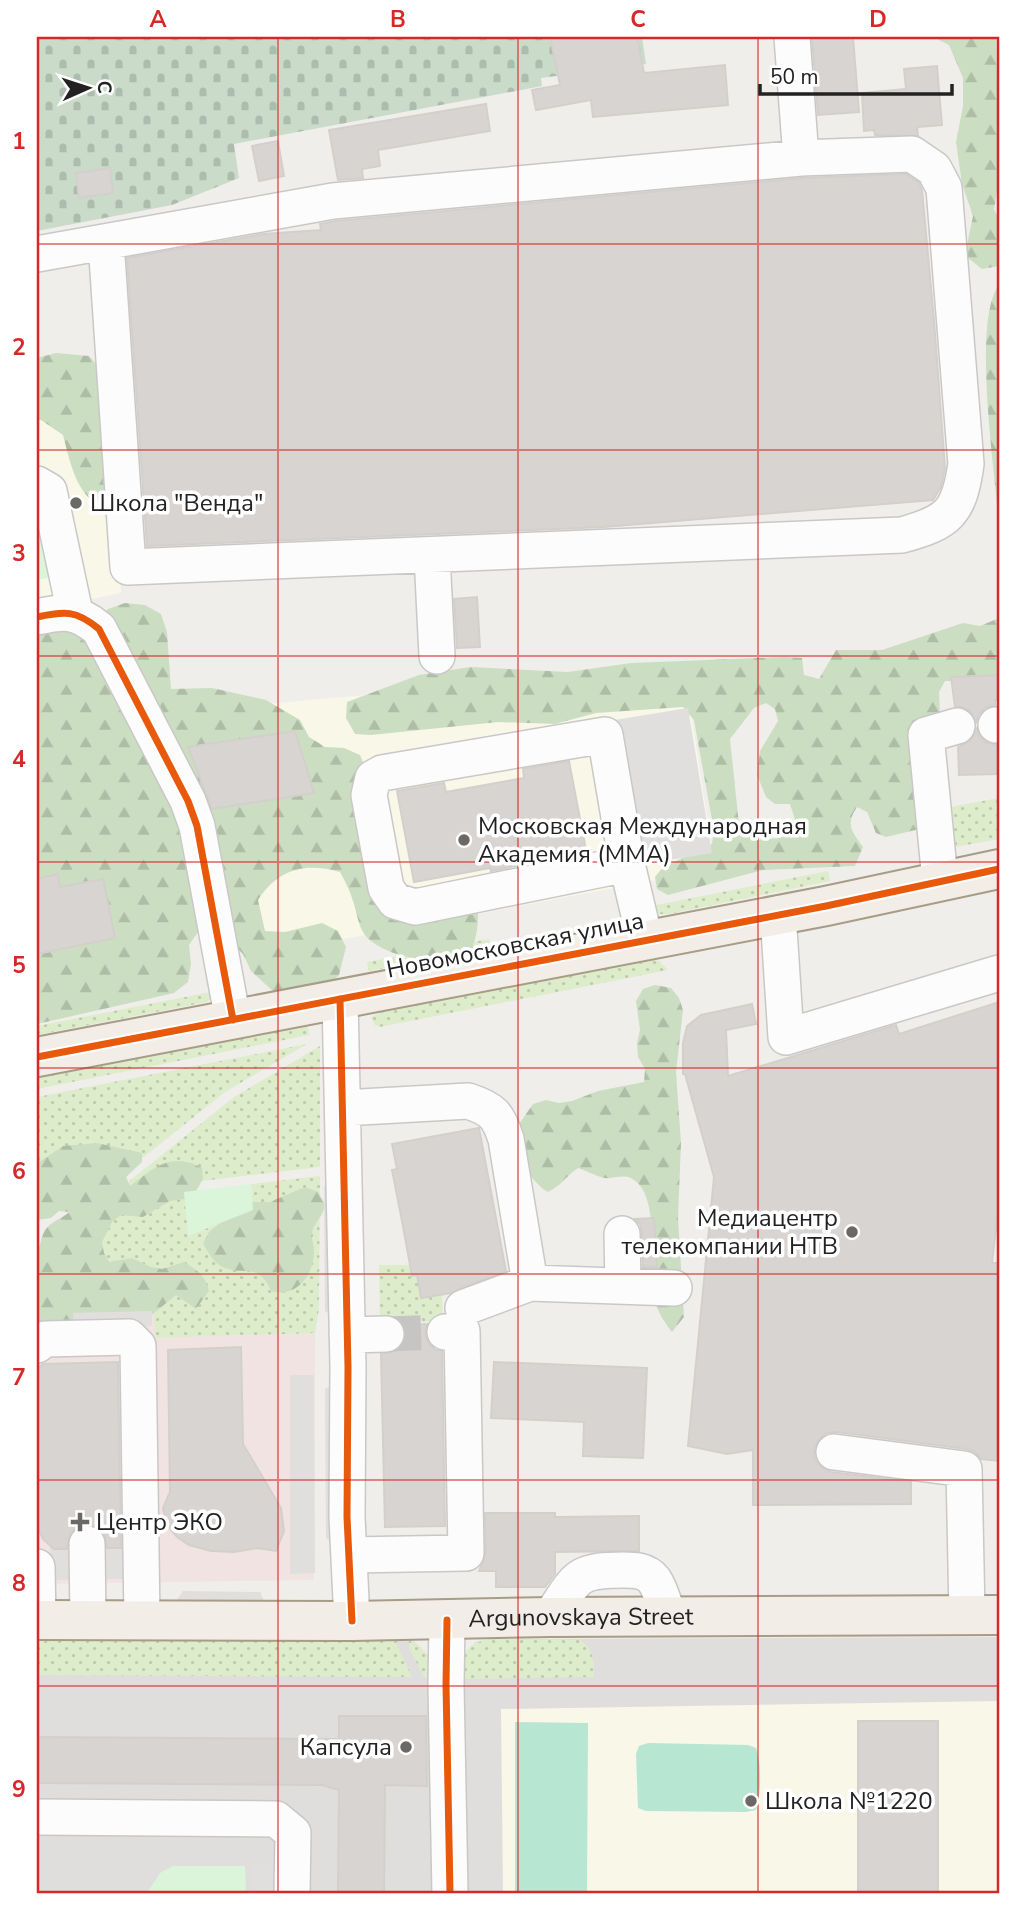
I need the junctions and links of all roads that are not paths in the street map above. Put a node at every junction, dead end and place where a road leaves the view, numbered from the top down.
1 (792, 37) edge
2 (801, 158) junction
3 (106, 242) junction
4 (37, 254) edge
5 (37, 484) edge
6 (432, 555) junction
7 (61, 598) edge
8 (37, 617) edge
9 (437, 656) dead end
10 (957, 726) dead end
11 (627, 864) junction
12 (999, 869) edge
13 (940, 880) junction
14 (778, 914) junction
15 (645, 940) junction
16 (999, 973) edge
17 (340, 999) junction
18 (233, 1020) junction
19 (37, 1057) edge
20 (344, 1108) junction
21 (622, 1234) dead end
22 (530, 1283) junction
23 (623, 1286) junction
24 (674, 1288) dead end
25 (386, 1334) tunnel mouth
26 (347, 1335) junction
27 (37, 1345) edge
28 (834, 1452) dead end
29 (87, 1544) dead end
30 (349, 1555) junction
31 (37, 1567) edge
32 (983, 1615) edge
33 (88, 1619) junction
34 (142, 1619) junction
35 (38, 1620) edge
36 (447, 1620) junction
37 (352, 1621) junction
38 (37, 1817) edge
39 (292, 1893) edge
40 (450, 1893) edge

1 - 2 street
2 - 3 street
2 - 6 street
3 - 4 street
3 - 6 street
5 - 7 street
6 - 9 street
7 - 8 street
7 - 18 street
10 - 13 street
11 - 11 street
11 - 15 street
12 - 13 main road, Новомосковская улица
13 - 14 main road, Новомосковская улица
14 - 15 main road, Новомосковская улица
14 - 16 street
15 - 17 main road, Новомосковская улица
17 - 18 main road, Новомосковская улица
17 - 20 street
18 - 19 main road, Новомосковская улица
20 - 22 street
20 - 26 street
21 - 23 street
22 - 23 street
22 - 30 street
23 - 24 street
25 - 26 street
26 - 30 street
27 - 34 street
28 - 32 street
29 - 33 street
30 - 37 street
31 - 35 street
32 - 36 main road, Argunovskaya Street
33 - 34 main road, Argunovskaya Street
33 - 35 main road, Argunovskaya Street
34 - 37 main road, Argunovskaya Street
36 - 37 main road, Argunovskaya Street
36 - 40 street
38 - 39 street

